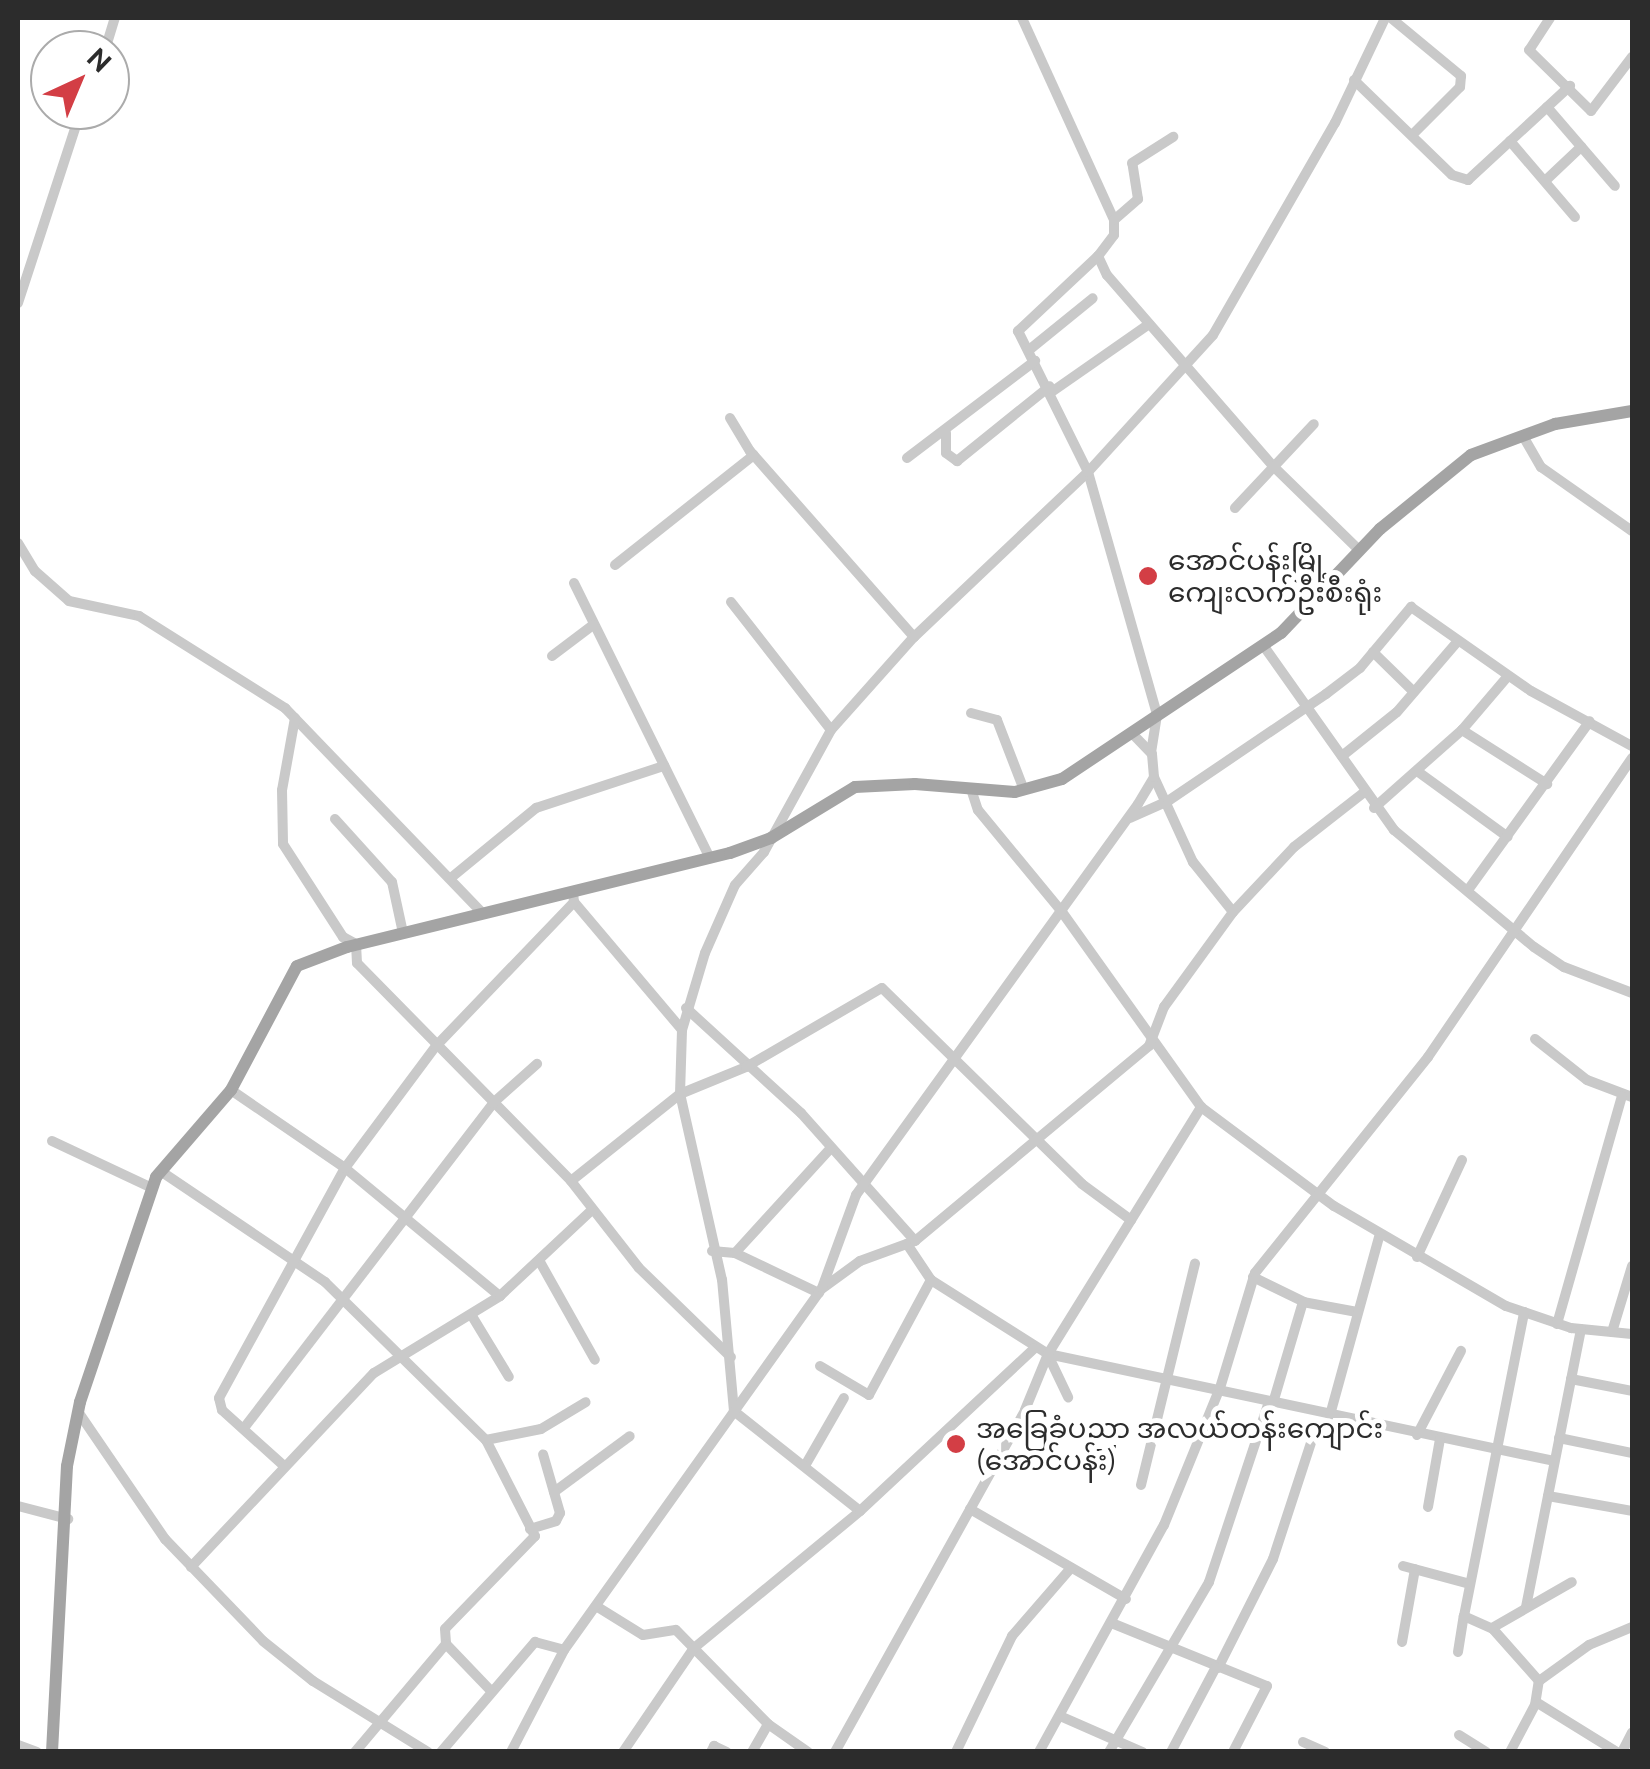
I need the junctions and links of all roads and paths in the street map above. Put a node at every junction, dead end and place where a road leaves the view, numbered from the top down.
1 (1022, 18) edge
2 (1388, 18) edge
3 (1550, 18) edge
4 (1632, 57) edge
5 (1354, 80) junction
6 (1569, 87) junction
7 (1547, 107) junction
8 (74, 130) edge
9 (1412, 134) junction
10 (1173, 137) dead end
11 (1510, 141) junction
12 (1582, 147) junction
13 (1545, 182) junction
14 (1615, 186) dead end
15 (1575, 217) dead end
16 (1114, 220) junction
17 (1098, 256) junction
18 (1093, 298) dead end
19 (18, 303) edge
20 (1148, 324) junction
21 (1029, 350) junction
22 (1035, 361) junction
23 (1186, 369) junction
24 (1051, 388) junction
25 (1632, 411) edge
26 (730, 418) dead end
27 (1314, 424) dead end
28 (946, 432) junction
29 (1523, 436) junction
30 (754, 455) junction
31 (906, 458) dead end
32 (1273, 466) junction
33 (1088, 472) junction
34 (1235, 508) dead end
35 (1632, 531) edge
36 (18, 542) edge
37 (1358, 550) junction
38 (615, 565) dead end
39 (574, 583) dead end
40 (731, 602) dead end
41 (593, 625) junction
42 (914, 637) junction
43 (1456, 642) junction
44 (1263, 645) junction
45 (1373, 652) junction
46 (552, 656) dead end
47 (1508, 676) junction
48 (1414, 692) junction
49 (1307, 703) junction
50 (972, 713) dead end
51 (1157, 715) junction
52 (295, 718) junction
53 (1590, 721) junction
54 (832, 730) junction
55 (1462, 730) junction
56 (1133, 734) junction
57 (1632, 744) edge
58 (1150, 752) junction
59 (1342, 756) junction
60 (1632, 758) edge
61 (664, 766) junction
62 (1418, 771) junction
63 (1154, 777) junction
64 (1547, 784) junction
65 (1024, 790) junction
66 (972, 792) junction
67 (1363, 793) junction
68 (1168, 801) junction
69 (1374, 808) junction
70 (335, 819) dead end
71 (1127, 820) junction
72 (1508, 837) junction
73 (771, 838) junction
74 (710, 858) junction
75 (452, 877) junction
76 (1468, 890) junction
77 (574, 897) junction
78 (1062, 912) junction
79 (1234, 912) junction
80 (483, 914) junction
81 (402, 933) junction
82 (1519, 933) junction
83 (356, 944) junction
84 (1632, 994) edge
85 (686, 1008) junction
86 (682, 1030) junction
87 (1149, 1038) junction
88 (1534, 1039) dead end
89 (436, 1046) junction
90 (956, 1059) junction
91 (538, 1064) dead end
92 (746, 1068) junction
93 (231, 1090) junction
94 (680, 1094) junction
95 (1627, 1097) edge
96 (493, 1103) junction
97 (1200, 1107) junction
98 (1036, 1140) junction
99 (52, 1142) dead end
100 (830, 1149) junction
101 (1462, 1160) dead end
102 (345, 1168) junction
103 (162, 1172) junction
104 (571, 1181) junction
105 (862, 1187) junction
106 (152, 1188) junction
107 (1318, 1194) junction
108 (592, 1210) junction
109 (402, 1217) junction
110 (1131, 1220) junction
111 (1380, 1234) junction
112 (911, 1242) junction
113 (712, 1251) junction
114 (735, 1253) junction
115 (1417, 1257) junction
116 (298, 1262) junction
117 (540, 1262) junction
118 (1195, 1263) dead end
119 (1632, 1266) edge
120 (1253, 1277) junction
121 (931, 1280) junction
122 (820, 1291) junction
123 (500, 1296) junction
124 (343, 1300) junction
125 (1304, 1302) junction
126 (1358, 1312) junction
127 (1524, 1312) junction
128 (472, 1316) junction
129 (1557, 1324) junction
130 (1581, 1329) junction
131 (1612, 1332) junction
132 (1632, 1334) edge
133 (1034, 1349) junction
134 (1461, 1351) dead end
135 (1048, 1354) junction
136 (404, 1356) junction
137 (731, 1356) junction
138 (595, 1360) dead end
139 (820, 1366) dead end
140 (1166, 1376) junction
141 (509, 1377) dead end
142 (1571, 1379) junction
143 (1220, 1388) junction
144 (1632, 1391) edge
145 (1068, 1397) dead end
146 (844, 1398) dead end
147 (80, 1402) junction
148 (586, 1402) dead end
149 (1271, 1402) junction
150 (734, 1412) junction
151 (1330, 1414) junction
152 (244, 1428) junction
153 (1416, 1435) junction
154 (630, 1436) dead end
155 (1558, 1438) junction
156 (1440, 1439) junction
157 (486, 1440) junction
158 (1311, 1443) dead end
159 (1496, 1450) junction
160 (1632, 1453) edge
161 (543, 1454) dead end
162 (1554, 1461) junction
163 (806, 1464) junction
164 (283, 1465) junction
165 (1142, 1486) dead end
166 (554, 1492) junction
167 (1548, 1496) junction
168 (18, 1506) edge
169 (1428, 1507) dead end
170 (970, 1508) junction
171 (860, 1511) junction
172 (1632, 1511) edge
173 (68, 1519) junction
174 (530, 1529) junction
175 (191, 1567) junction
176 (1071, 1568) junction
177 (1572, 1582) dead end
178 (1470, 1584) junction
179 (1126, 1599) junction
180 (596, 1606) junction
181 (1526, 1607) junction
182 (1464, 1616) junction
183 (1114, 1624) junction
184 (1632, 1626) edge
185 (1492, 1628) junction
186 (1402, 1642) dead end
187 (446, 1644) junction
188 (1166, 1647) junction
189 (694, 1648) junction
190 (564, 1650) junction
191 (1458, 1652) dead end
192 (1217, 1668) junction
193 (1539, 1681) junction
194 (492, 1692) junction
195 (1536, 1702) junction
196 (1060, 1716) junction
197 (378, 1719) junction
198 (768, 1724) junction
199 (1632, 1732) edge
200 (1458, 1736) dead end
201 (1116, 1740) junction
202 (1303, 1742) dead end
203 (18, 1746) edge
204 (36, 1752) edge
205 (52, 1752) edge
206 (355, 1752) edge
207 (428, 1752) edge
208 (441, 1752) edge
209 (511, 1752) edge
210 (623, 1752) edge
211 (712, 1752) edge
212 (728, 1752) edge
213 (752, 1752) edge
214 (808, 1752) edge
215 (835, 1752) edge
216 (956, 1752) edge
217 (1039, 1752) edge
218 (1109, 1752) edge
219 (1142, 1752) edge
220 (1171, 1752) edge
221 (1234, 1752) edge
222 (1325, 1752) edge
223 (1486, 1752) edge
224 (1510, 1752) edge
225 (1620, 1752) edge

1 - 16 street
2 - 5 street
2 - 9 street
3 - 6 street
4 - 6 street
5 - 9 street
5 - 23 street
6 - 7 street
7 - 11 street
7 - 12 street
8 - 19 street
9 - 11 street
10 - 16 street
11 - 13 street
12 - 13 street
12 - 14 street
13 - 15 street
16 - 17 street
17 - 20 street
17 - 21 street
18 - 21 street
20 - 23 street
20 - 24 street
21 - 22 street
22 - 24 street
22 - 28 street
23 - 32 street
23 - 33 street
24 - 28 street
24 - 33 street
25 - 29 main road
26 - 30 street
27 - 32 street
28 - 31 street
29 - 35 street
29 - 37 main road
30 - 38 street
30 - 42 street
32 - 34 street
32 - 37 street
33 - 42 street
33 - 51 street
36 - 52 street
37 - 44 main road
39 - 41 street
40 - 54 street
41 - 46 street
41 - 61 street
42 - 54 street
43 - 45 street
43 - 47 street
43 - 48 street
44 - 49 street
44 - 51 main road
45 - 48 street
45 - 49 street
47 - 53 street
47 - 55 street
48 - 59 street
49 - 59 street
49 - 68 street
50 - 65 street
51 - 56 main road
51 - 58 street
52 - 75 street
52 - 83 street
53 - 57 street
53 - 64 street
54 - 73 street
55 - 62 street
55 - 64 street
56 - 58 street
56 - 65 main road
58 - 63 street
59 - 67 street
60 - 82 street
61 - 74 street
61 - 75 street
62 - 69 street
62 - 72 street
63 - 68 street
63 - 71 street
64 - 72 street
65 - 66 main road
66 - 73 main road
66 - 78 street
67 - 69 street
67 - 79 street
68 - 71 street
68 - 79 street
69 - 76 street
70 - 81 street
71 - 78 street
72 - 76 street
73 - 74 main road
73 - 85 street
74 - 77 main road
75 - 80 street
76 - 82 street
77 - 80 main road
77 - 86 street
77 - 89 street
78 - 87 street
78 - 90 street
79 - 87 street
80 - 81 main road
81 - 83 main road
82 - 84 street
82 - 107 street
83 - 89 street
83 - 93 main road
85 - 86 street
85 - 92 street
86 - 94 street
87 - 97 street
87 - 98 street
88 - 95 street
89 - 96 street
89 - 102 street
90 - 92 street
90 - 98 street
90 - 105 street
91 - 96 street
92 - 94 street
92 - 100 street
93 - 102 street
93 - 103 main road
94 - 104 street
94 - 113 street
95 - 129 street
96 - 104 street
96 - 109 street
97 - 107 street
97 - 110 street
98 - 110 street
98 - 112 street
99 - 106 street
100 - 105 street
100 - 114 street
101 - 115 street
102 - 109 street
102 - 116 street
103 - 106 main road
103 - 116 street
104 - 108 street
105 - 112 street
105 - 122 street
106 - 147 main road
107 - 111 street
107 - 120 street
108 - 117 street
108 - 137 street
109 - 123 street
109 - 124 street
110 - 135 street
111 - 115 street
111 - 126 street
112 - 121 street
112 - 122 street
113 - 114 street
113 - 137 street
114 - 122 street
115 - 127 street
116 - 124 street
116 - 152 street
117 - 123 street
117 - 138 street
118 - 140 street
119 - 131 street
120 - 125 street
120 - 143 street
121 - 133 street
121 - 139 street
122 - 150 street
123 - 128 street
124 - 136 street
124 - 152 street
125 - 126 street
125 - 149 street
126 - 151 street
127 - 129 street
127 - 159 street
128 - 136 street
128 - 141 street
129 - 130 street
130 - 131 street
130 - 142 street
131 - 132 street
133 - 135 street
133 - 171 street
134 - 153 street
135 - 140 street
135 - 145 street
135 - 170 street
136 - 157 street
136 - 164 street
137 - 150 street
140 - 143 street
140 - 165 street
142 - 144 street
142 - 155 street
143 - 149 street
143 - 179 street
146 - 163 street
147 - 173 main road
147 - 175 street
148 - 157 street
149 - 151 street
149 - 188 street
150 - 163 street
150 - 180 street
151 - 153 street
152 - 164 street
153 - 156 street
154 - 166 street
155 - 160 street
155 - 162 street
156 - 159 street
156 - 169 street
157 - 174 street
158 - 192 street
159 - 162 street
159 - 178 street
161 - 166 street
162 - 167 street
163 - 171 street
164 - 175 street
166 - 174 street
167 - 172 street
167 - 181 street
168 - 173 street
170 - 176 street
170 - 215 street
171 - 189 street
173 - 205 main road
174 - 187 street
175 - 197 street
176 - 179 street
176 - 216 street
177 - 181 street
178 - 182 street
178 - 186 street
179 - 183 street
180 - 189 street
180 - 190 street
181 - 185 street
182 - 185 street
182 - 191 street
183 - 188 street
183 - 196 street
184 - 193 street
185 - 193 street
187 - 194 street
187 - 197 street
188 - 192 street
188 - 201 street
189 - 198 street
189 - 210 street
190 - 194 street
190 - 209 street
192 - 220 street
192 - 221 street
193 - 195 street
194 - 208 street
195 - 224 street
195 - 225 street
196 - 201 street
196 - 217 street
197 - 206 street
197 - 207 street
198 - 213 street
198 - 214 street
199 - 225 street
200 - 223 street
201 - 218 street
201 - 219 street
202 - 222 street
203 - 204 street
211 - 212 street

